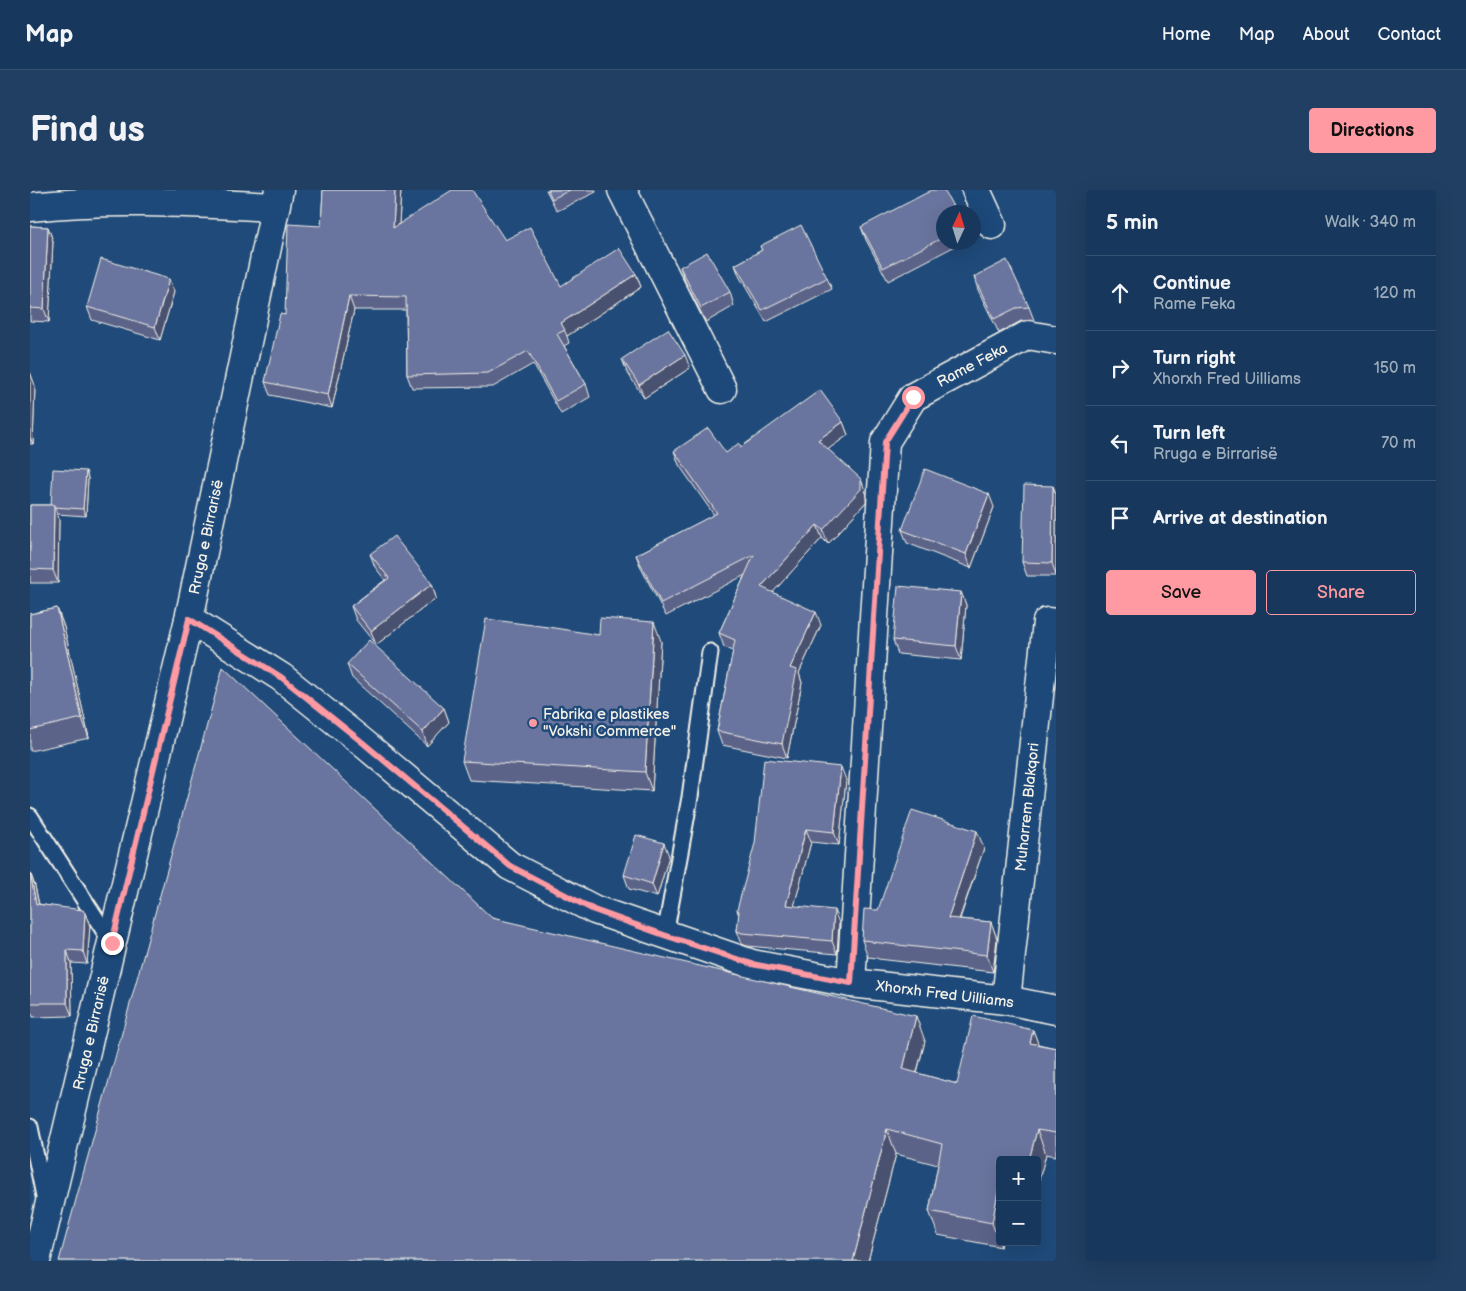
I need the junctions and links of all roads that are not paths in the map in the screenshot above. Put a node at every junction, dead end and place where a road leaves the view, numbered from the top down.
1 (622, 190) edge
2 (976, 190) edge
3 (277, 199) edge
4 (30, 207) edge
5 (992, 225) dead end
6 (1056, 340) edge
7 (722, 389) dead end
8 (189, 619) junction
9 (1056, 623) edge
10 (710, 652) dead end
11 (30, 816) edge
12 (664, 935) junction
13 (112, 943) junction
14 (851, 983) junction
15 (1006, 1000) junction
16 (1056, 1010) edge
17 (30, 1127) edge
18 (47, 1215) junction
19 (36, 1261) edge

1 - 7 street
2 - 5 street
3 - 4 street
3 - 8 street, Rruga e Birrarisë
6 - 14 street, Rame Feka
8 - 12 street, Xhorxh Fred Uilliams
8 - 13 street, Rruga e Birrarisë
9 - 15 street, Muharrem Blakqori
10 - 12 lane
11 - 13 lane
12 - 14 street, Xhorxh Fred Uilliams
13 - 18 street, Rruga e Birrarisë
14 - 15 street, Xhorxh Fred Uilliams
15 - 16 street, Xhorxh Fred Uilliams
17 - 18 lane
18 - 19 street, Rruga e Birrarisë

